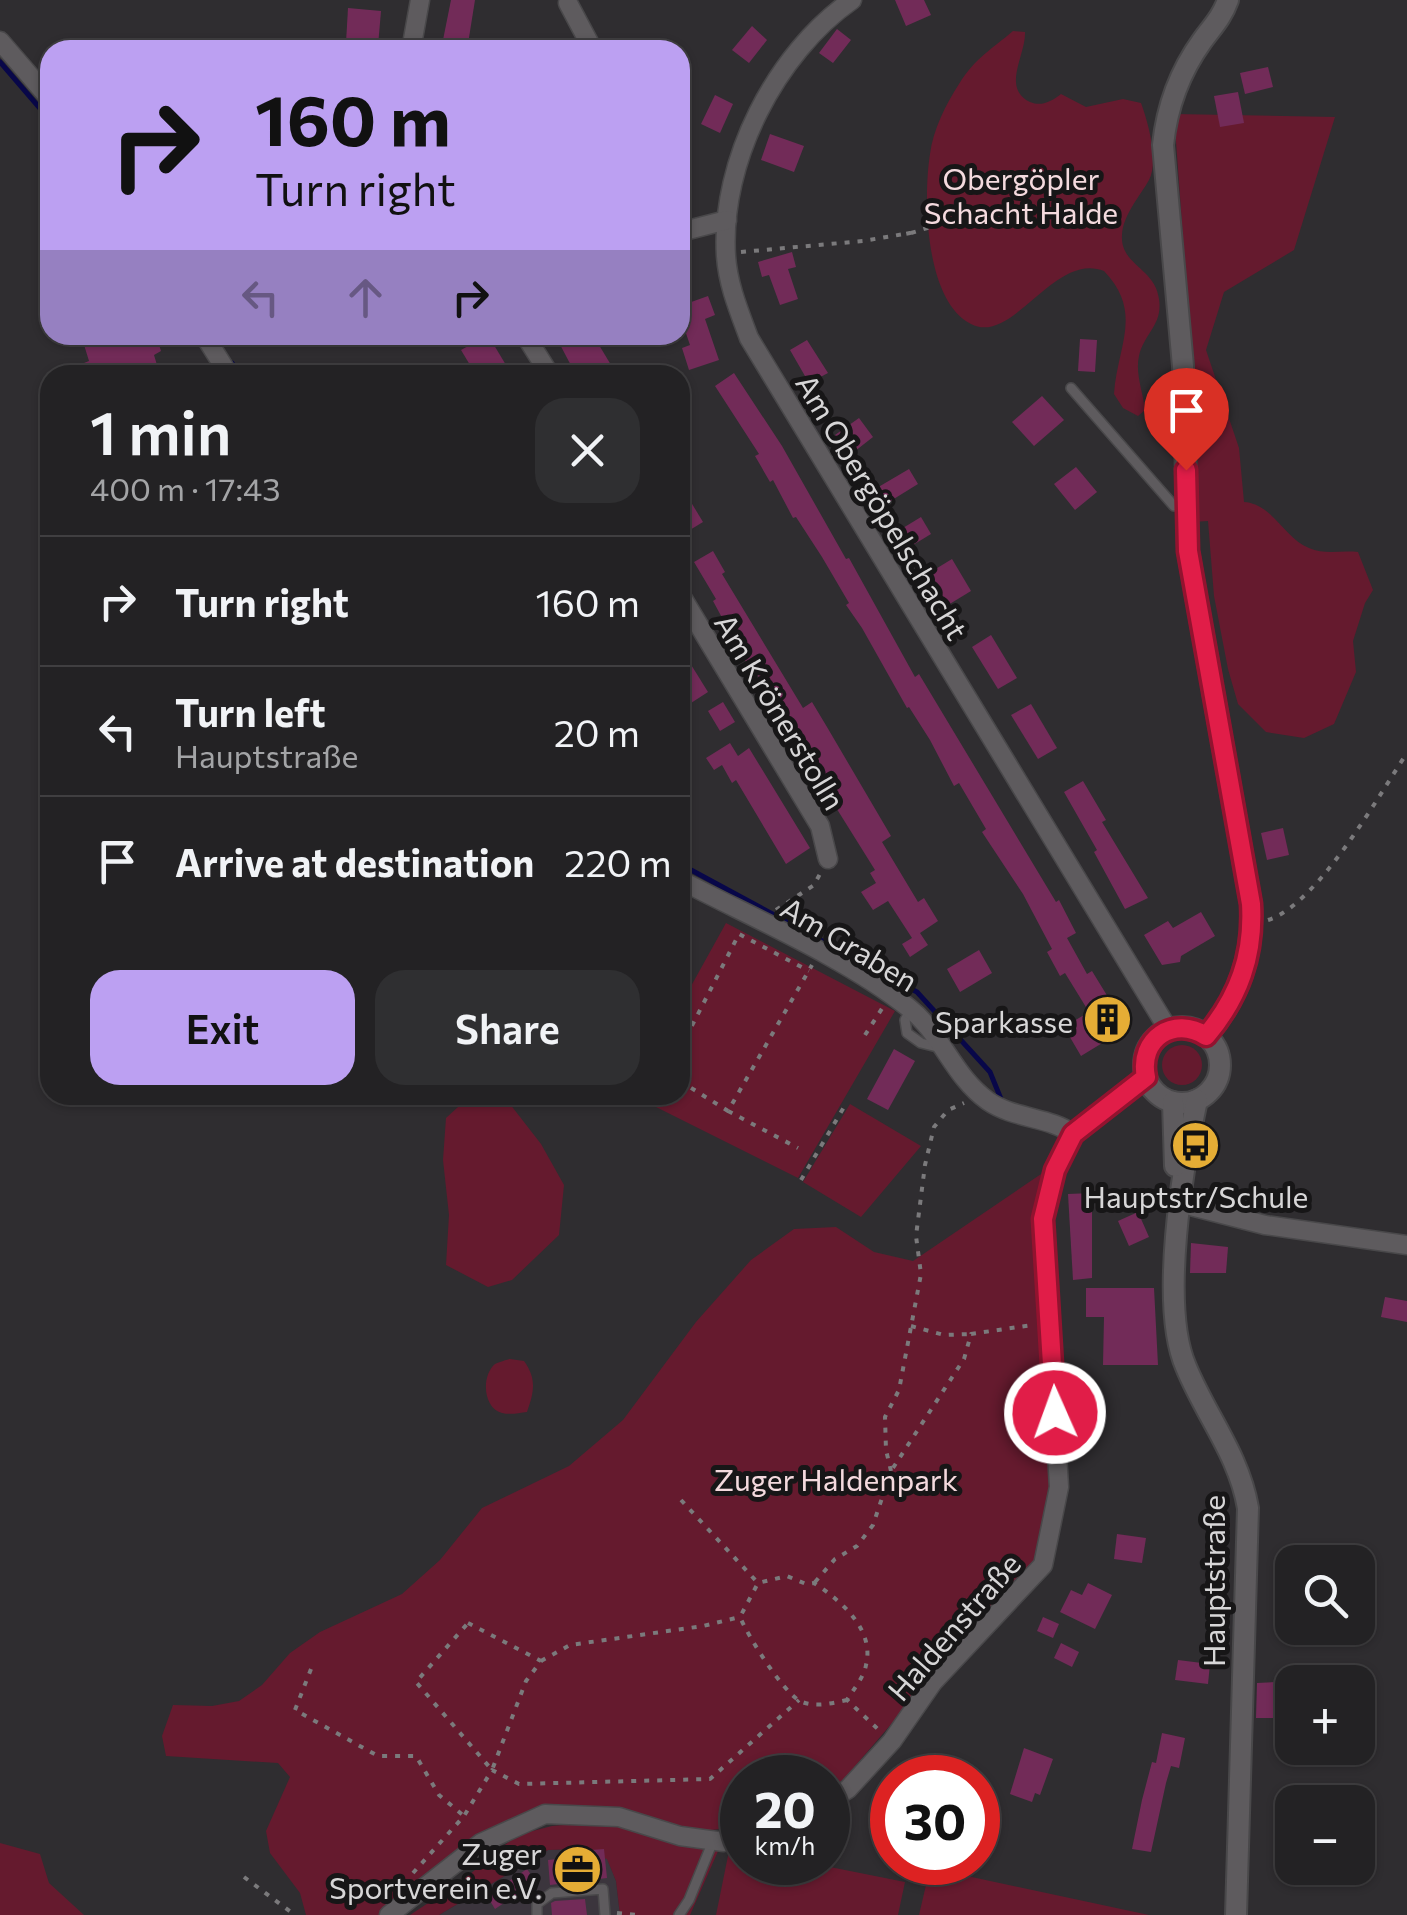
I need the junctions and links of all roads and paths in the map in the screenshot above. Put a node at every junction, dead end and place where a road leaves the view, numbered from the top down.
1 (420, 0) edge
2 (852, 0) edge
3 (1228, 0) edge
4 (568, 3) dead end
5 (413, 40) edge
6 (588, 40) edge
7 (0, 41) edge
8 (40, 87) edge
9 (726, 220) junction
10 (954, 224) dead end
11 (690, 225) edge
12 (910, 233) junction
13 (900, 235) dead end
14 (726, 253) junction
15 (1070, 388) dead end
16 (1187, 506) junction
17 (690, 611) edge
18 (1407, 754) edge
19 (828, 859) joint
20 (690, 885) edge
21 (776, 911) dead end
22 (1252, 924) junction
23 (890, 994) junction
24 (1168, 1029) junction
25 (690, 1030) edge
26 (865, 1035) dead end
27 (1206, 1036) junction
28 (1146, 1077) junction
29 (690, 1087) edge
30 (984, 1098) junction
31 (1198, 1100) junction
32 (847, 1102) dead end
33 (1173, 1102) junction
34 (728, 1111) junction
35 (1073, 1134) junction
36 (798, 1148) dead end
37 (802, 1180) dead end
38 (1179, 1203) junction
39 (1407, 1245) edge
40 (1052, 1324) junction
41 (910, 1326) junction
42 (971, 1334) junction
43 (891, 1470) junction
44 (682, 1500) dead end
45 (758, 1583) junction
46 (814, 1583) junction
47 (740, 1617) junction
48 (541, 1661) junction
49 (310, 1668) dead end
50 (799, 1700) junction
51 (848, 1700) junction
52 (892, 1741) junction
53 (492, 1770) junction
54 (850, 1787) edge
55 (464, 1816) junction
56 (714, 1841) junction
57 (720, 1842) edge
58 (244, 1877) dead end
59 (407, 1900) junction
60 (295, 1915) edge
61 (388, 1915) edge
62 (537, 1915) edge
63 (605, 1915) edge
64 (679, 1915) edge
65 (1236, 1915) edge

1 - 5 street
2 - 9 street, Am Obergöpelschacht
3 - 16 street
4 - 6 street
7 - 8 street
9 - 11 street
9 - 14 street, Am Obergöpelschacht
10 - 12 path
12 - 13 path
12 - 14 path
14 - 24 street, Am Obergöpelschacht
15 - 16 lane
16 - 22 street
17 - 19 street, Am Krönerstolln
18 - 22 path
19 - 21 path
20 - 23 street, Am Graben
22 - 27 street
23 - 26 path
23 - 30 street, Am Graben
24 - 27 street
24 - 28 street
25 - 34 path
27 - 31 street
28 - 33 street
28 - 35 street, Haldenstraße
29 - 34 path
30 - 35 street, Am Graben
30 - 41 path
31 - 33 street
31 - 38 street, Hauptstraße
32 - 37 path
33 - 38 street, Hauptstraße
34 - 36 path
35 - 40 street, Haldenstraße
38 - 39 street
38 - 65 street, Hauptstraße
40 - 42 path
40 - 52 street, Haldenstraße
41 - 42 path
41 - 43 path
42 - 43 path
43 - 46 path
44 - 45 path
45 - 46 path
45 - 47 path
46 - 51 path
47 - 48 path
47 - 50 path
48 - 53 path
48 - 53 path
49 - 55 path
50 - 51 path
50 - 53 path
51 - 52 path
52 - 54 street, Haldenstraße
53 - 55 path
55 - 59 path
56 - 57 street
56 - 59 street
56 - 64 lane
58 - 60 path
59 - 61 street
62 - 63 lane

